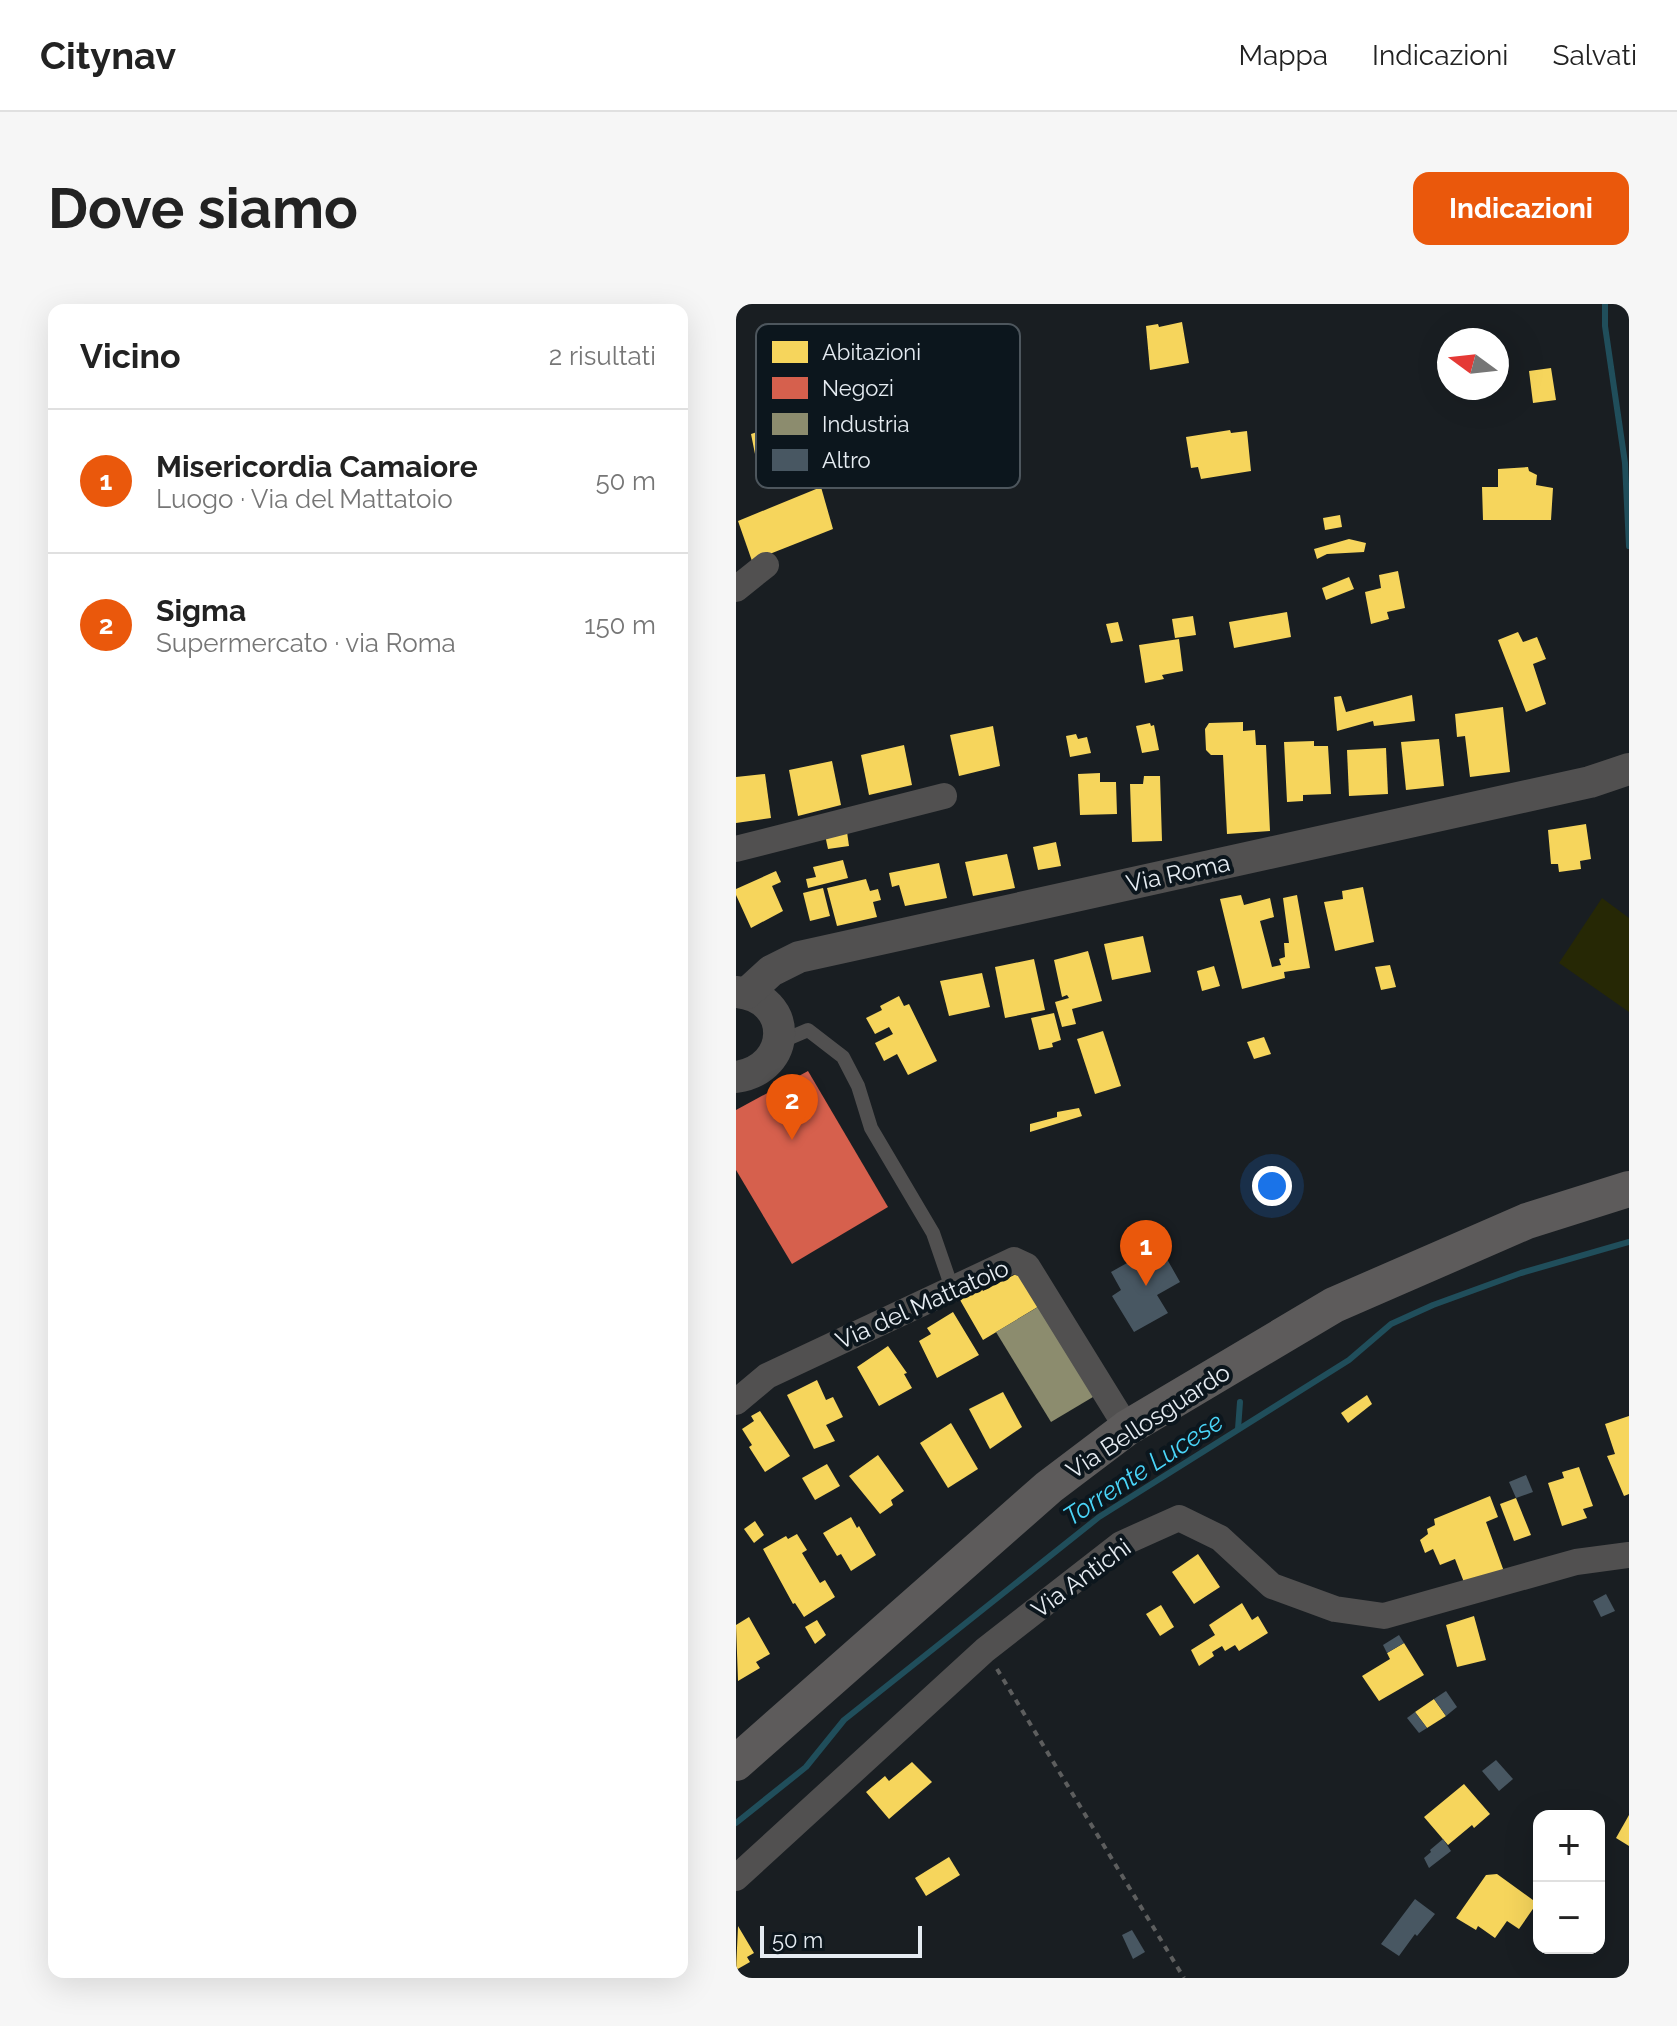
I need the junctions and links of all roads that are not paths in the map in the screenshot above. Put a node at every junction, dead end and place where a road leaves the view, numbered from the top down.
1 (766, 565) dead end
2 (736, 589) edge
3 (1629, 769) edge
4 (944, 796) dead end
5 (736, 849) edge
6 (750, 997) edge
7 (778, 1043) junction
8 (736, 1077) edge
9 (1629, 1189) edge
10 (952, 1288) junction
11 (736, 1402) edge
12 (1127, 1428) junction
13 (1629, 1555) edge
14 (736, 1763) edge
15 (736, 1878) edge

1 - 2 street
3 - 6 street, Via Roma
4 - 5 street
6 - 7 street
7 - 8 street
7 - 10 lane
9 - 12 main road, Via Bellosguardo
10 - 11 street, Via del Mattatoio
10 - 12 street, Via del Mattatoio
12 - 14 main road, Via Bellosguardo
13 - 15 street, Via Antichi

